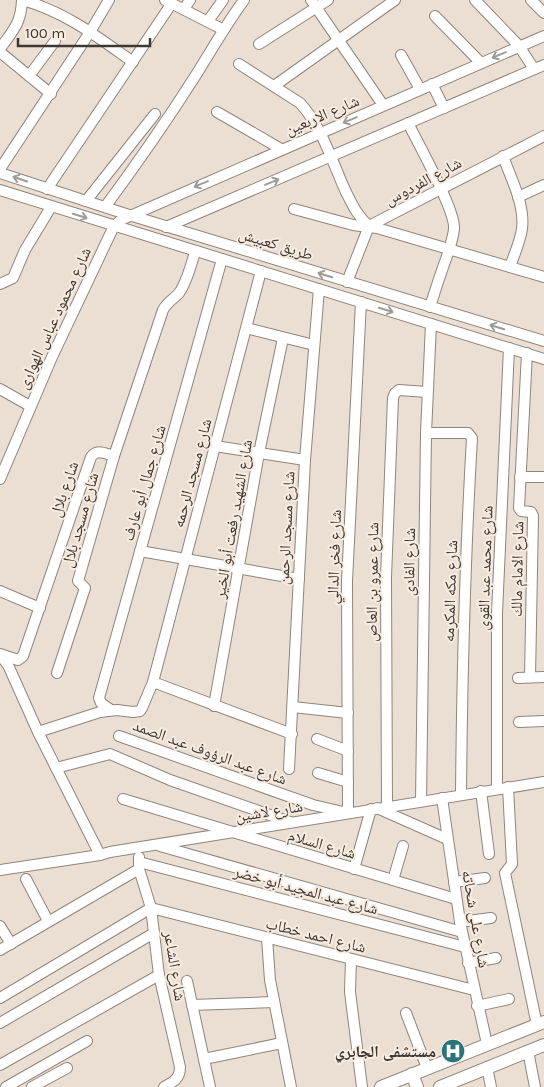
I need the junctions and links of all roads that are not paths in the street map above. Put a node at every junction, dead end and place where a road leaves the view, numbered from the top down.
1 (23, 0) edge
2 (109, 0) edge
3 (223, 0) edge
4 (244, 0) edge
5 (328, 0) edge
6 (396, 0) edge
7 (476, 0) edge
8 (531, 0) edge
9 (168, 2) edge
10 (187, 4) edge
11 (314, 4) edge
12 (544, 13) edge
13 (435, 16) dead end
14 (208, 21) junction
15 (222, 29) junction
16 (90, 32) junction
17 (544, 36) edge
18 (340, 40) junction
19 (55, 41) dead end
20 (259, 44) dead end
21 (520, 46) junction
22 (0, 50) edge
23 (401, 55) dead end
24 (133, 62) junction
25 (481, 63) junction
26 (239, 64) dead end
27 (544, 64) edge
28 (534, 69) junction
29 (29, 76) junction
30 (432, 84) junction
31 (274, 86) junction
32 (420, 90) junction
33 (51, 94) junction
34 (384, 105) junction
35 (444, 108) junction
36 (217, 112) dead end
37 (155, 114) dead end
38 (408, 123) junction
39 (320, 133) junction
40 (544, 136) edge
41 (281, 149) junction
42 (503, 156) junction
43 (330, 157) junction
44 (0, 171) edge
45 (544, 186) edge
46 (440, 188) junction
47 (47, 189) junction
48 (0, 190) edge
49 (518, 197) junction
50 (86, 201) junction
51 (51, 207) junction
52 (105, 207) junction
53 (294, 209) dead end
54 (129, 215) junction
55 (114, 226) junction
56 (368, 226) junction
57 (167, 227) junction
58 (147, 236) junction
59 (449, 249) junction
60 (196, 252) junction
61 (222, 259) junction
62 (510, 267) junction
63 (261, 271) junction
64 (544, 277) edge
65 (347, 282) junction
66 (0, 284) edge
67 (319, 289) junction
68 (361, 302) junction
69 (430, 307) junction
70 (431, 324) junction
71 (246, 328) junction
72 (283, 338) junction
73 (544, 341) edge
74 (314, 345) junction
75 (509, 348) junction
76 (527, 353) junction
77 (544, 358) edge
78 (0, 389) edge
79 (427, 392) junction
80 (30, 406) junction
81 (426, 433) junction
82 (215, 446) junction
83 (259, 453) junction
84 (114, 456) junction
85 (305, 460) junction
86 (3, 462) edge
87 (520, 477) junction
88 (544, 477) edge
89 (0, 479) edge
90 (140, 551) junction
91 (185, 559) junction
92 (239, 568) junction
93 (299, 579) junction
94 (0, 591) edge
95 (40, 608) junction
96 (0, 654) edge
97 (57, 674) dead end
98 (544, 677) edge
99 (518, 678) dead end
100 (530, 678) junction
101 (152, 682) junction
102 (214, 706) junction
103 (293, 707) junction
104 (111, 710) junction
105 (348, 714) junction
106 (544, 721) edge
107 (519, 722) dead end
108 (38, 732) junction
109 (292, 734) junction
110 (119, 736) dead end
111 (317, 739) dead end
112 (348, 751) junction
113 (56, 768) junction
114 (289, 768) dead end
115 (318, 773) dead end
116 (348, 782) junction
117 (544, 782) edge
118 (508, 787) junction
119 (497, 789) junction
120 (480, 792) junction
121 (461, 795) junction
122 (442, 798) junction
123 (123, 799) dead end
124 (422, 801) junction
125 (378, 808) junction
126 (348, 813) junction
127 (291, 822) junction
128 (230, 833) junction
129 (447, 839) junction
130 (157, 845) junction
131 (403, 846) dead end
132 (139, 848) junction
133 (489, 854) dead end
134 (100, 855) junction
135 (139, 866) junction
136 (354, 869) junction
137 (0, 870) edge
138 (485, 878) dead end
139 (26, 879) dead end
140 (393, 880) junction
141 (454, 882) junction
142 (456, 899) junction
143 (151, 908) junction
144 (491, 918) dead end
145 (48, 921) junction
146 (0, 926) edge
147 (461, 927) junction
148 (154, 932) junction
149 (268, 938) junction
150 (11, 944) junction
151 (465, 947) junction
152 (0, 950) edge
153 (496, 958) dead end
154 (351, 959) junction
155 (468, 962) junction
156 (159, 975) junction
157 (187, 981) dead end
158 (474, 990) junction
159 (0, 998) edge
160 (509, 999) dead end
161 (274, 1002) junction
162 (192, 1005) junction
163 (477, 1006) junction
164 (406, 1013) dead end
165 (0, 1023) edge
166 (540, 1023) edge
167 (87, 1040) dead end
168 (282, 1043) junction
169 (487, 1044) junction
170 (544, 1045) edge
171 (528, 1051) junction
172 (204, 1060) junction
173 (0, 1065) edge
174 (487, 1067) junction
175 (68, 1068) dead end
176 (427, 1068) junction
177 (412, 1074) junction
178 (167, 1086) edge
179 (6, 1087) edge
180 (32, 1087) edge
181 (210, 1087) edge
182 (291, 1087) edge
183 (362, 1087) edge
184 (381, 1087) edge
185 (417, 1087) edge
186 (440, 1087) edge
187 (491, 1087) edge
188 (535, 1087) edge

1 - 16 street
1 - 22 street
2 - 16 street
3 - 14 street
4 - 15 street
5 - 11 street
6 - 18 street
7 - 21 street
8 - 12 street
9 - 10 street
9 - 24 street
10 - 14 street
11 - 18 street
11 - 20 street
13 - 25 street
14 - 15 street
15 - 52 street
16 - 24 street
16 - 33 street
17 - 21 street, شارع الاربعين
18 - 31 street
18 - 34 street
19 - 29 street
21 -> 25 street, شارع الاربعين
21 - 28 street
22 - 29 street
23 - 32 street
24 - 47 street
25 - 30 street, شارع الاربعين
26 - 31 street
27 - 28 street
28 - 35 street
29 - 33 street
30 - 32 street, شارع الاربعين
30 - 35 street
31 - 39 street
32 - 34 street, شارع الاربعين
33 - 44 street
34 -> 39 street, شارع الاربعين
35 - 38 street
36 - 41 street
37 - 50 street
38 - 43 street
38 - 46 street
39 - 41 street, شارع الاربعين
39 - 43 street
40 - 42 street, شارع الفردوس
41 -> 54 street, شارع الاربعين
42 - 46 street, شارع الفردوس
42 - 49 street
43 - 56 street
57 -> 43 street
47 -> 44 street, طريق كعبيش
45 - 49 street
46 - 56 street, شارع الفردوس
46 - 59 street
47 - 50 street, طريق كعبيش
48 - 51 street, طريق كعبيش
49 - 62 street
50 - 52 street, طريق كعبيش
51 -> 55 street, طريق كعبيش
51 - 66 street
52 - 54 street, طريق كعبيش
53 - 56 street
54 - 55 street, شارع الاربعين
54 - 57 street, طريق كعبيش
55 - 58 street, طريق كعبيش
55 - 80 street, شارع محمود عباس الهوارى
56 - 59 street
56 - 65 street
57 - 58 street
65 -> 57 street, طريق كعبيش
58 - 60 street, طريق كعبيش
59 - 62 street
59 - 69 street
60 - 61 street, طريق كعبيش
60 - 84 street
61 - 63 street, طريق كعبيش
61 - 90 street, شارع جمال أبو عارف
62 - 64 street
63 - 67 street, طريق كعبيش
63 - 71 street, شارع مسجد الرحمه
65 - 69 street, طريق كعبيش
67 - 68 street, طريق كعبيش
67 - 74 street, شارع مسجد الرحمن
68 -> 70 street, طريق كعبيش
68 - 105 street, شارع فخر الدالي
73 -> 69 street, طريق كعبيش
70 - 75 street, طريق كعبيش
70 - 79 street, شارع الفادى
71 - 72 street
71 - 82 street, شارع مسجد الرحمه
72 - 74 street
72 - 83 street, شارع الشهيد رفعت أبو الخير
74 - 85 street, شارع مسجد الرحمن
75 - 76 street, طريق كعبيش
75 - 119 street, شارع محمد عبد القوى
76 - 77 street, طريق كعبيش
76 - 87 street, شارع الامام مالك
78 - 80 street
79 - 81 street, شارع الفادى
79 - 125 street, شارع عمرو بن العاص
80 - 86 street, شارع محمود عباس الهوارى
81 - 121 street, شارع مكه المكرمه
81 - 124 street, شارع الفادى
82 - 83 street
82 - 91 street, شارع مسجد الرحمه
83 - 85 street
83 - 92 street, شارع الشهيد رفعت أبو الخير
84 - 95 street, شارع بلال
84 - 97 street, شارع مسجد بلال
85 - 93 street, شارع مسجد الرحمن
86 - 89 street, شارع محمود عباس الهوارى
87 - 88 street
87 - 100 street, شارع الامام مالك
90 - 91 street
90 - 104 street, شارع جمال أبو عارف
91 - 92 street
91 - 101 street, شارع مسجد الرحمه
92 - 93 street
92 - 102 street, شارع الشهيد رفعت أبو الخير
93 - 103 street, شارع مسجد الرحمن
94 - 95 street
95 - 96 street, شارع بلال
96 - 108 street
98 - 100 street
99 - 100 street
101 - 102 street
101 - 104 street, شارع مسجد الرحمه
102 - 109 street
103 - 105 street
103 - 109 street, شارع مسجد الرحمن
104 - 108 street
105 - 112 street, شارع فخر الدالي
106 - 107 street
108 - 113 street
109 - 114 street, شارع مسجد الرحمن
110 - 126 street, شارع عبد الرؤوف عبد الصمد
111 - 112 street
112 - 116 street, شارع فخر الدالي
113 - 127 street
113 - 134 street
115 - 116 street
116 - 126 street, شارع فخر الدالي
117 - 118 street, شارع لاشين
118 - 119 street, شارع لاشين
118 - 166 street
119 - 120 street, شارع لاشين
120 - 121 street, شارع لاشين
120 - 133 street
121 - 122 street, شارع لاشين
122 - 124 street, شارع لاشين
122 - 129 street, شارع على شحاته
123 - 128 street, شارع السلام
124 - 125 street, شارع لاشين
125 - 126 street, شارع لاشين
125 - 129 street
125 - 136 street
126 - 127 street, شارع لاشين
127 - 128 street, شارع لاشين
128 - 130 street, شارع لاشين
128 - 136 street, شارع السلام
129 - 141 street, شارع على شحاته
130 - 132 street, شارع لاشين
130 - 147 street
131 - 140 street
132 - 134 street, شارع لاشين
132 - 135 street, شارع الشاعر
134 - 137 street, شارع لاشين
135 - 143 street, شارع الشاعر
135 - 145 street
135 - 151 street, شارع عبد المجيد أبو خضر
136 - 140 street, شارع السلام
138 - 141 street
139 - 145 street
140 - 142 street, شارع السلام
141 - 142 street, شارع على شحاته
142 - 147 street, شارع على شحاته
143 - 148 street, شارع الشاعر
143 - 149 street, شارع احمد خطاب
143 - 159 street
144 - 147 street
145 - 150 street
146 - 150 street
147 - 151 street, شارع على شحاته
148 - 156 street, شارع الشاعر
148 - 165 street
149 - 154 street, شارع احمد خطاب
149 - 161 street
150 - 152 street
151 - 155 street, شارع على شحاته
153 - 155 street
154 - 158 street, شارع احمد خطاب
154 - 183 street
155 - 158 street, شارع على شحاته
156 - 173 street
156 - 178 street, شارع الشاعر
157 - 162 street
158 - 163 street, شارع على شحاته
160 - 163 street
161 - 162 street
161 - 168 street
162 - 172 street
163 - 169 street, شارع على شحاته
164 - 176 street
166 - 169 main road
167 - 179 street
168 - 172 street
168 - 182 street
169 - 176 main road
170 - 171 main road
171 - 174 main road
171 - 188 street
172 - 181 street
174 - 186 main road
174 - 187 street
175 - 180 street
176 - 177 main road
177 - 184 main road
177 - 185 main road

